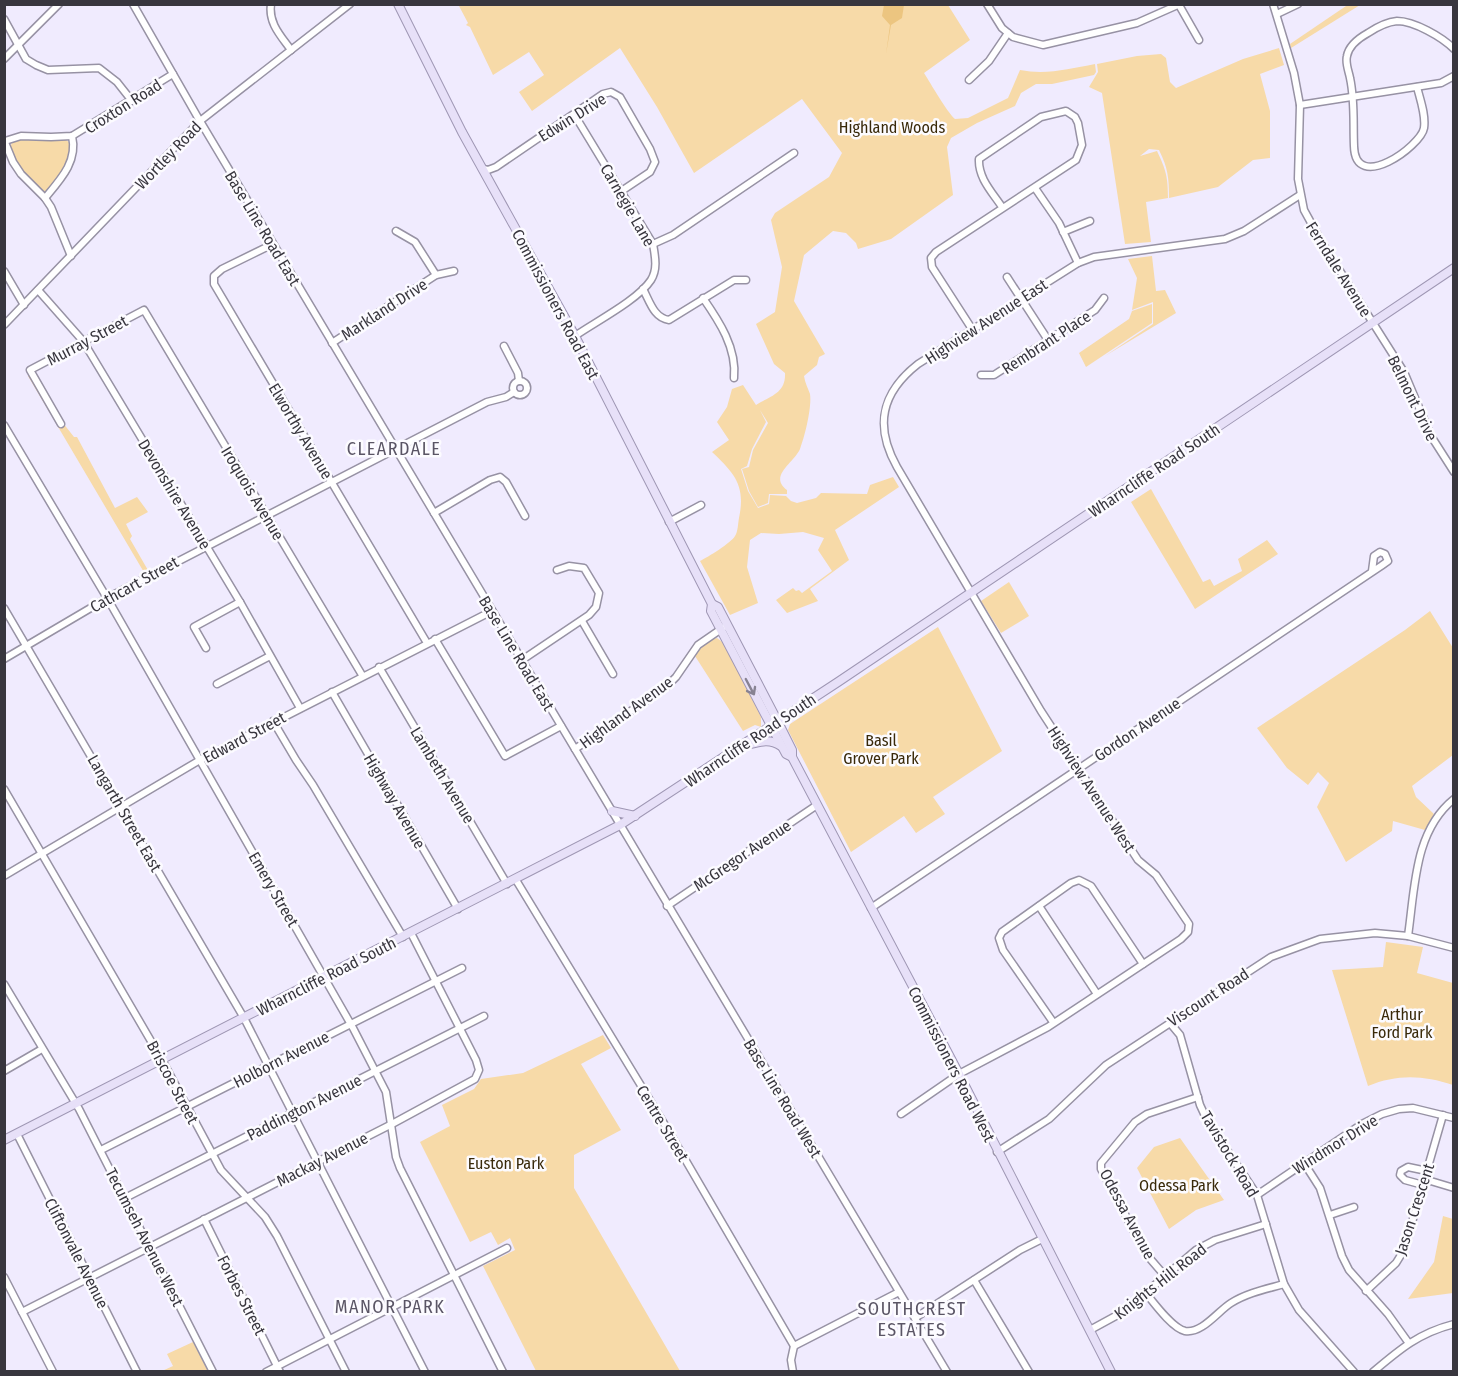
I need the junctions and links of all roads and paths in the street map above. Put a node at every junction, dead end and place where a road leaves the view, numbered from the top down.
1 (59, 4) edge
2 (133, 4) edge
3 (271, 4) edge
4 (350, 4) edge
5 (398, 4) edge
6 (987, 4) edge
7 (1273, 4) edge
8 (1298, 4) edge
9 (1179, 5) edge
10 (1277, 14) junction
11 (4, 19) edge
12 (1008, 33) junction
13 (1199, 39) dead end
14 (20, 44) junction
15 (1454, 49) edge
16 (291, 50) junction
17 (4, 59) edge
18 (173, 74) junction
19 (1454, 76) edge
20 (969, 80) dead end
21 (1417, 87) junction
22 (1354, 97) junction
23 (132, 101) junction
24 (1300, 105) junction
25 (574, 114) junction
26 (200, 121) junction
27 (72, 136) junction
28 (5, 141) edge
29 (794, 153) dead end
30 (483, 169) junction
31 (1035, 188) junction
32 (620, 192) junction
33 (1300, 195) junction
34 (45, 198) junction
35 (1002, 207) junction
36 (1089, 221) dead end
37 (396, 231) dead end
38 (1063, 232) junction
39 (273, 244) junction
40 (654, 244) junction
41 (70, 255) junction
42 (1077, 263) junction
43 (1454, 268) edge
44 (4, 271) edge
45 (454, 271) dead end
46 (436, 275) junction
47 (1007, 277) dead end
48 (746, 280) dead end
49 (643, 289) junction
50 (38, 290) junction
51 (703, 298) junction
52 (1021, 298) junction
53 (1104, 298) dead end
54 (24, 304) junction
55 (144, 310) joint
56 (1372, 323) junction
57 (4, 325) edge
58 (972, 329) junction
59 (575, 336) junction
60 (83, 340) junction
61 (1048, 340) junction
62 (333, 344) junction
63 (504, 346) dead end
64 (981, 375) dead end
65 (734, 378) dead end
66 (519, 381) junction
67 (514, 392) junction
68 (61, 424) dead end
69 (4, 425) edge
70 (396, 449) junction
71 (1454, 472) edge
72 (331, 481) junction
73 (701, 505) dead end
74 (434, 513) junction
75 (266, 514) junction
76 (525, 516) dead end
77 (669, 522) junction
78 (205, 545) junction
79 (557, 570) dead end
80 (1372, 571) dead end
81 (970, 593) junction
82 (106, 598) junction
83 (240, 602) junction
84 (4, 608) edge
85 (492, 610) junction
86 (582, 621) junction
87 (724, 627) junction
88 (435, 639) junction
89 (428, 643) junction
90 (26, 646) junction
91 (206, 648) dead end
92 (270, 656) junction
93 (4, 659) edge
94 (522, 660) junction
95 (379, 667) junction
96 (613, 674) dead end
97 (362, 675) junction
98 (217, 684) dead end
99 (332, 692) junction
100 (300, 708) junction
101 (273, 721) junction
102 (775, 724) junction
103 (561, 726) junction
104 (740, 747) junction
105 (782, 747) junction
106 (575, 749) junction
107 (792, 757) junction
108 (200, 760) junction
109 (1078, 768) junction
110 (4, 789) edge
111 (1454, 799) edge
112 (817, 805) junction
113 (121, 807) junction
114 (612, 811) junction
115 (634, 816) junction
116 (620, 825) junction
117 (42, 854) junction
118 (4, 876) edge
119 (516, 880) junction
120 (507, 884) junction
121 (668, 906) junction
122 (1039, 906) junction
123 (871, 908) junction
124 (458, 909) junction
125 (407, 935) junction
126 (1408, 936) junction
127 (1454, 948) edge
128 (1143, 964) junction
129 (462, 968) dead end
130 (325, 977) junction
131 (435, 981) junction
132 (4, 984) edge
133 (1097, 994) junction
134 (484, 1016) dead end
135 (244, 1018) junction
136 (1053, 1022) junction
137 (1170, 1023) junction
138 (351, 1024) junction
139 (459, 1028) junction
140 (42, 1049) junction
141 (162, 1060) junction
142 (268, 1065) junction
143 (375, 1070) junction
144 (4, 1071) edge
145 (959, 1074) junction
146 (1198, 1097) junction
147 (75, 1104) junction
148 (187, 1107) junction
149 (293, 1114) junction
150 (901, 1114) dead end
151 (1443, 1115) junction
152 (1454, 1118) edge
153 (392, 1124) junction
154 (16, 1134) junction
155 (4, 1140) edge
156 (101, 1150) junction
157 (998, 1152) junction
158 (212, 1154) junction
159 (318, 1162) junction
160 (1304, 1163) junction
161 (1427, 1171) junction
162 (1424, 1182) junction
163 (1454, 1188) edge
164 (1257, 1195) junction
165 (125, 1198) junction
166 (245, 1198) junction
167 (1354, 1207) dead end
168 (1330, 1215) junction
169 (204, 1219) junction
170 (1266, 1224) junction
171 (1042, 1239) junction
172 (149, 1246) junction
173 (507, 1248) dead end
174 (453, 1274) junction
175 (1165, 1276) junction
176 (4, 1277) edge
177 (89, 1278) junction
178 (974, 1280) junction
179 (1284, 1284) junction
180 (1366, 1291) junction
181 (899, 1292) junction
182 (1145, 1292) junction
183 (391, 1307) junction
184 (22, 1312) junction
185 (915, 1318) junction
186 (1454, 1324) edge
187 (1090, 1329) junction
188 (329, 1338) junction
189 (1408, 1342) junction
190 (794, 1346) junction
191 (279, 1368) edge
192 (53, 1371) edge
193 (137, 1371) edge
194 (213, 1371) edge
195 (266, 1371) edge
196 (346, 1371) edge
197 (425, 1371) edge
198 (503, 1371) edge
199 (793, 1371) edge
200 (947, 1371) edge
201 (1029, 1371) edge
202 (1111, 1371) edge
203 (1354, 1371) edge
204 (1373, 1371) edge

1 - 14 street
2 - 18 street, Base Line Road East
3 - 16 street
4 - 16 street, Wortley Road
5 - 30 main road, Commissioners Road East
6 - 12 street
7 - 10 street, Ferndale Avenue
8 - 10 street
9 - 12 street
9 - 13 street
10 - 24 street, Ferndale Avenue
11 - 14 street
12 - 20 street
14 - 17 street
14 - 23 street
15 - 22 street
16 - 26 street, Wortley Road
18 - 23 street, Croxton Road
18 - 26 street, Base Line Road East
19 - 21 street
21 - 22 street
21 - 22 street
22 - 24 street
23 - 27 street, Croxton Road
24 - 33 street, Ferndale Avenue
25 - 30 street, Edwin Drive
25 - 32 street, Carnegie Lane
25 - 32 street, Edwin Drive
26 - 39 street, Base Line Road East
26 - 41 street, Wortley Road
27 - 28 street, Croxton Road
27 - 34 street, Croxton Road
28 - 34 street
29 - 40 street
30 - 59 main road, Commissioners Road East
31 - 35 street
31 - 35 street
31 - 38 street
32 - 40 street, Carnegie Lane
33 - 42 street, Highview Avenue East
33 - 56 street, Ferndale Avenue
34 - 41 street
35 - 58 street
36 - 38 street
37 - 46 street, Markland Drive
38 - 42 street
39 - 62 street, Base Line Road East
39 - 72 street, Elworthy Avenue
40 - 49 street, Carnegie Lane
41 - 50 street, Wortley Road
42 - 52 street, Highview Avenue East
43 - 56 main road, Wharncliffe Road South
44 - 54 street
45 - 46 street, Markland Drive
46 - 62 street, Markland Drive
47 - 52 street
48 - 51 street
49 - 51 street
49 - 59 street, Carnegie Lane
50 - 54 street, Wortley Road
50 - 60 street, Devonshire Avenue
51 - 65 street
52 - 58 street, Highview Avenue East
52 - 61 street
53 - 61 street, Rembrant Place
54 - 57 street, Wortley Road
55 - 60 street, Murray Street
55 - 75 street, Iroquois Avenue
56 - 71 street, Belmont Drive
56 - 81 main road, Wharncliffe Road South
58 - 81 street, Highview Avenue East
59 - 77 main road, Commissioners Road East
60 - 68 street, Murray Street
60 - 78 street, Devonshire Avenue
61 - 64 street, Rembrant Place
62 - 70 street, Base Line Road East
63 - 66 street
66 - 67 street
66 - 67 street
67 - 70 street
69 - 82 street, Emery Street
70 - 72 street, Cathcart Street
70 - 74 street, Base Line Road East
72 - 75 street, Cathcart Street
72 - 89 street, Elworthy Avenue
73 - 77 street
74 - 76 street
74 - 85 street, Base Line Road East
75 - 78 street, Cathcart Street
75 - 97 street, Iroquois Avenue
77 - 87 main road, Commissioners Road East
78 - 82 street, Cathcart Street
78 - 83 street, Devonshire Avenue
79 - 86 street
80 - 109 street, Gordon Avenue
81 - 102 main road, Wharncliffe Road South
81 - 109 street, Highview Avenue West
82 - 90 street, Cathcart Street
82 - 108 street, Emery Street
83 - 91 street
83 - 92 street, Devonshire Avenue
84 - 90 street, Langarth Street East
85 - 88 street, Edward Street
85 - 94 street, Base Line Road East
86 - 94 street
86 - 96 street
87 - 102 main road, Commissioners Road East
87 - 106 street, Highland Avenue
88 - 89 street, Edward Street
88 - 103 street
89 - 95 street, Edward Street
90 - 93 street, Cathcart Street
90 - 113 street, Langarth Street East
92 - 98 street
92 - 100 street, Devonshire Avenue
94 - 103 street, Base Line Road East
95 - 97 street, Edward Street
95 - 120 street, Lambeth Avenue
97 - 99 street, Edward Street
99 - 100 street, Edward Street
99 - 124 street, Highway Avenue
100 - 101 street, Edward Street
101 - 108 street, Edward Street
101 - 125 street
102 - 104 main road, Wharncliffe Road South
102 - 105 main road, Commissioners Road West
102 - 107 main road, Commissioners Road West
103 - 106 street, Base Line Road East
104 - 105 main road
104 - 115 main road, Wharncliffe Road South
105 - 107 main road, Commissioners Road West
106 - 114 street, Base Line Road East
107 - 112 main road, Commissioners Road West
108 - 113 street, Edward Street
108 - 130 street, Emery Street
109 - 123 street, Gordon Avenue
109 - 128 street, Highview Avenue West
110 - 117 street, Briscoe Street
111 - 126 street
112 - 121 street, McGregor Avenue
112 - 123 main road, Commissioners Road West
113 - 117 street, Edward Street
113 - 135 street, Langarth Street East
114 - 115 main road
114 - 116 street, Base Line Road East
115 - 116 main road, Wharncliffe Road South
116 - 119 main road, Wharncliffe Road South
116 - 121 street, Base Line Road West
117 - 118 street, Edward Street
117 - 141 street, Briscoe Street
119 - 120 main road, Wharncliffe Road South
119 - 190 street, Centre Street
120 - 124 main road, Wharncliffe Road South
121 - 181 street, Base Line Road West
122 - 128 street
122 - 133 street
122 - 136 street
123 - 145 main road, Commissioners Road West
124 - 125 main road, Wharncliffe Road South
125 - 130 main road, Wharncliffe Road South
125 - 131 street, Mackay Avenue
126 - 127 street, Viscount Road
126 - 137 street, Viscount Road
128 - 133 street, Highview Avenue West
129 - 131 street, Holborn Avenue
130 - 135 main road, Wharncliffe Road South
130 - 138 street, Emery Street
131 - 138 street, Holborn Avenue
131 - 139 street, Mackay Avenue
132 - 140 street, Tecumseh Avenue West
133 - 136 street, Highview Avenue West
134 - 139 street, Paddington Avenue
135 - 141 main road, Wharncliffe Road South
135 - 142 street, Langarth Street East
136 - 145 street, Highview Avenue West
137 - 146 street, Tavistock Road
137 - 157 street, Viscount Road
138 - 142 street, Holborn Avenue
138 - 143 street, Emery Street
139 - 143 street, Paddington Avenue
139 - 153 street, Mackay Avenue
140 - 144 street
140 - 147 street, Tecumseh Avenue West
141 - 147 main road, Wharncliffe Road South
141 - 148 street, Briscoe Street
142 - 148 street, Holborn Avenue
142 - 149 street, Langarth Street East
143 - 149 street, Paddington Avenue
143 - 153 street, Emery Street
145 - 150 street, Highview Avenue West
145 - 157 main road, Commissioners Road West
146 - 164 street, Tavistock Road
146 - 175 street, Odessa Avenue
147 - 154 main road, Wharncliffe Road South
147 - 156 street, Tecumseh Avenue West
148 - 156 street, Holborn Avenue
148 - 158 street, Briscoe Street
149 - 158 street, Paddington Avenue
149 - 159 street, Langarth Street East
151 - 152 street, Windmor Drive
151 - 160 street, Windmor Drive
151 - 161 street, Jason Crescent
153 - 159 street, Mackay Avenue
153 - 174 street, Emery Street
154 - 155 main road, Wharncliffe Road South
154 - 177 street, Cliftonvale Avenue
156 - 165 street, Tecumseh Avenue West
157 - 171 main road, Commissioners Road West
158 - 165 street, Paddington Avenue
158 - 166 street, Briscoe Street
159 - 166 street, Mackay Avenue
159 - 183 street, Langarth Street East
160 - 164 street, Windmor Drive
160 - 168 street
161 - 162 street, Jason Crescent
161 - 162 street
162 - 163 street
162 - 180 street, Jason Crescent
164 - 170 street, Tavistock Road
165 - 172 street, Tecumseh Avenue West
166 - 169 street, Mackay Avenue
166 - 188 street, Briscoe Street
167 - 168 street
168 - 180 street
169 - 172 street, Mackay Avenue
169 - 191 street, Forbes Street
170 - 175 street, Knights Hill Road
170 - 179 street, Tavistock Road
171 - 178 street
171 - 187 main road, Commissioners Road West
172 - 177 street, Mackay Avenue
172 - 194 street, Tecumseh Avenue West
173 - 174 street
174 - 183 street
174 - 198 street, Emery Street
175 - 182 street, Knights Hill Road
176 - 184 street
177 - 184 street, Mackay Avenue
177 - 193 street, Cliftonvale Avenue
178 - 185 street
178 - 201 street
179 - 182 street
179 - 203 street, Tavistock Road
180 - 189 street
181 - 185 street, Base Line Road West
181 - 190 street
182 - 187 street, Knights Hill Road
183 - 188 street
183 - 197 street, Langarth Street East
184 - 192 street
185 - 200 street, Base Line Road West
186 - 189 street
187 - 202 main road, Commissioners Road West
188 - 191 street
188 - 196 street, Briscoe Street
189 - 204 street
190 - 199 street
191 - 195 street

